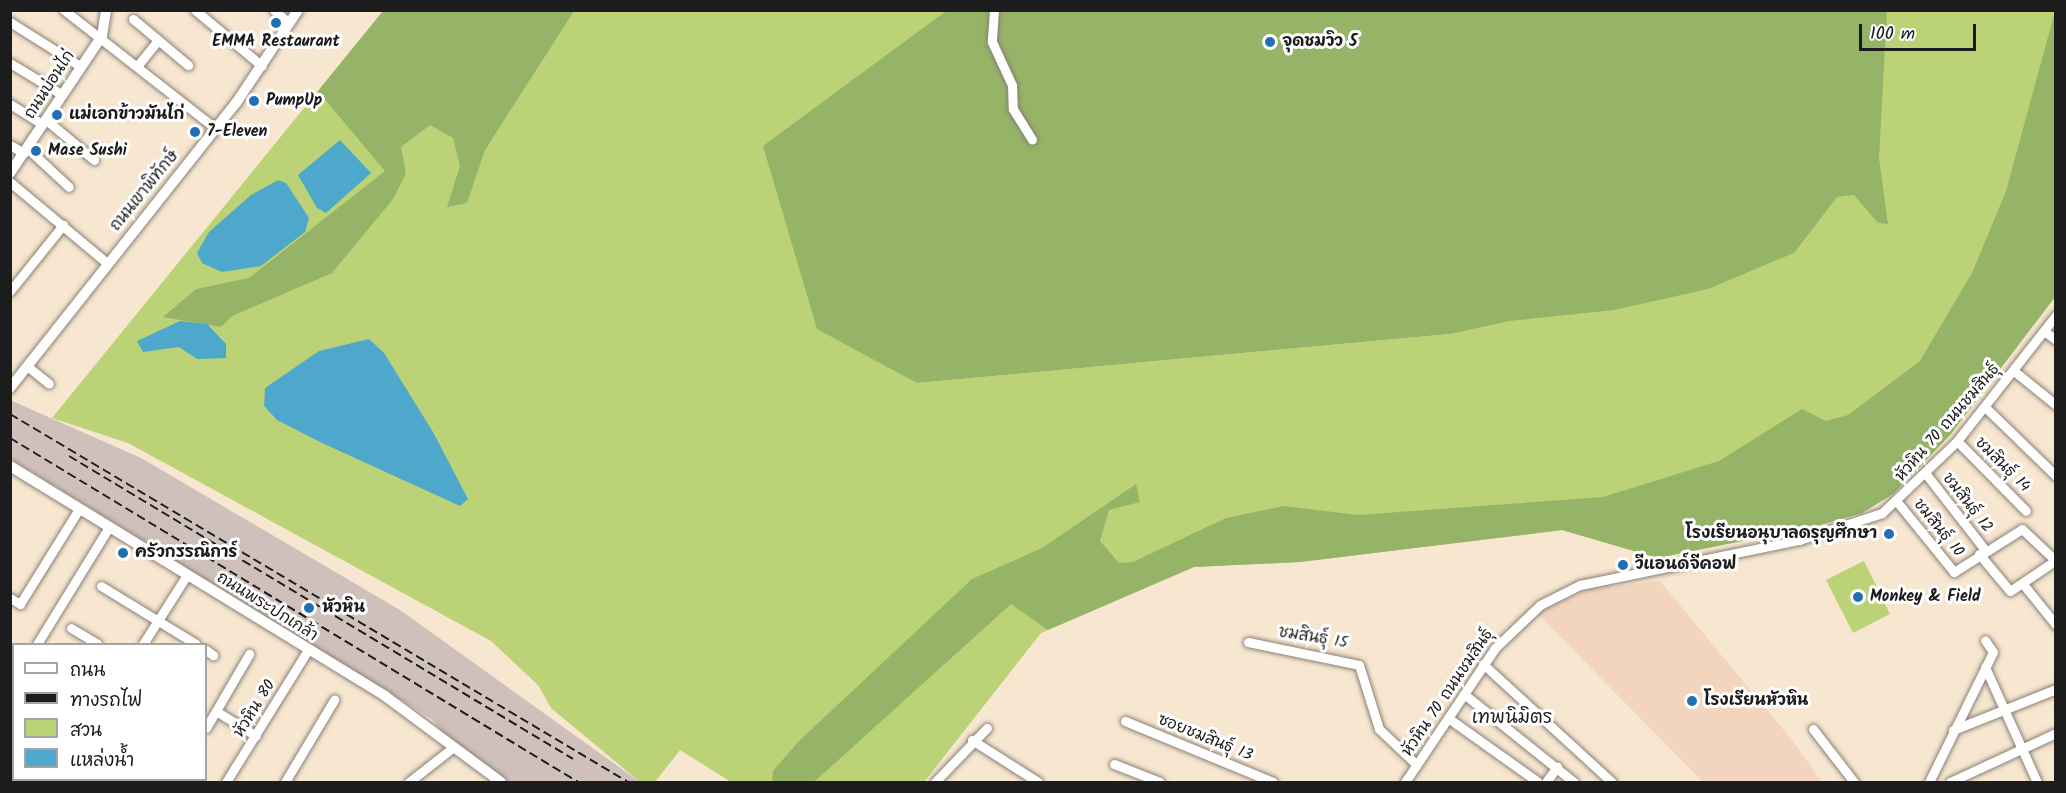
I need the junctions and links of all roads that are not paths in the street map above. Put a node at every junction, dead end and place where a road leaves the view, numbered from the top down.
1 (64, 10) edge
2 (105, 10) edge
3 (195, 10) edge
4 (274, 10) edge
5 (298, 10) edge
6 (994, 10) edge
7 (133, 20) dead end
8 (10, 21) edge
9 (289, 23) junction
10 (102, 36) junction
11 (158, 40) junction
12 (10, 63) edge
13 (138, 65) junction
14 (188, 65) dead end
15 (80, 66) junction
16 (262, 66) junction
17 (61, 94) junction
18 (10, 104) edge
19 (44, 122) junction
20 (215, 128) junction
21 (1032, 139) dead end
22 (10, 145) edge
23 (25, 151) junction
24 (94, 160) dead end
25 (10, 173) edge
26 (10, 182) edge
27 (69, 187) dead end
28 (63, 225) junction
29 (107, 263) junction
30 (10, 291) edge
31 (2055, 315) edge
32 (2044, 331) junction
33 (2055, 340) edge
34 (27, 366) junction
35 (2014, 371) junction
36 (49, 384) dead end
37 (10, 388) edge
38 (2055, 405) edge
39 (1985, 407) junction
40 (1957, 441) junction
41 (10, 466) edge
42 (1926, 474) junction
43 (2055, 476) edge
44 (1898, 503) junction
45 (79, 508) junction
46 (2026, 511) dead end
47 (109, 527) junction
48 (1982, 552) junction
49 (2054, 562) edge
50 (188, 575) junction
51 (2023, 584) junction
52 (101, 586) dead end
53 (10, 598) edge
54 (157, 621) junction
55 (2055, 625) edge
56 (71, 628) dead end
57 (1985, 640) dead end
58 (1248, 642) dead end
59 (38, 643) edge
60 (95, 643) edge
61 (144, 643) edge
62 (193, 643) edge
63 (308, 650) junction
64 (249, 654) dead end
65 (1484, 664) junction
66 (1985, 667) junction
67 (2055, 689) edge
68 (1464, 694) junction
69 (334, 700) dead end
70 (2003, 708) junction
71 (216, 711) junction
72 (1448, 718) junction
73 (1125, 721) dead end
74 (207, 726) edge
75 (987, 728) dead end
76 (1814, 729) dead end
77 (1953, 730) junction
78 (2055, 733) edge
79 (256, 736) junction
80 (972, 740) junction
81 (451, 749) junction
82 (2022, 749) junction
83 (1113, 764) dead end
84 (1417, 765) junction
85 (1557, 767) junction
86 (936, 782) edge
87 (226, 783) edge
88 (285, 783) edge
89 (409, 783) edge
90 (501, 783) edge
91 (1038, 783) edge
92 (1160, 783) edge
93 (1273, 783) edge
94 (1406, 783) edge
95 (1538, 783) edge
96 (1546, 783) edge
97 (1574, 783) edge
98 (1612, 783) edge
99 (1854, 783) edge
100 (1929, 783) edge
101 (1950, 783) edge
102 (2037, 783) edge

1 - 10 street
2 - 10 street, ถนนบ่อนไก่
3 - 16 street
4 - 9 street
5 - 9 street, ถนนเขาพิทักษ์
6 - 21 street
7 - 11 street
8 - 15 street
9 - 16 street, ถนนเขาพิทักษ์
10 - 13 street
10 - 15 street, ถนนบ่อนไก่
11 - 13 street
11 - 14 street
12 - 17 street
13 - 20 street
15 - 17 street, ถนนบ่อนไก่
16 - 20 street, ถนนเขาพิทักษ์
17 - 19 street, ถนนบ่อนไก่
18 - 19 street
19 - 23 street, ถนนบ่อนไก่
19 - 24 street
20 - 29 street, ถนนเขาพิทักษ์
22 - 23 street
23 - 25 street, ถนนบ่อนไก่
23 - 27 street
26 - 28 street
28 - 29 street
28 - 30 street
29 - 34 street, ถนนเขาพิทักษ์
31 - 32 street, หัวหิน 70 ถนนชมสินธุ์
32 - 33 street
32 - 35 street, หัวหิน 70 ถนนชมสินธุ์
34 - 36 street
34 - 37 street, ถนนเขาพิทักษ์
35 - 38 street
35 - 39 street, หัวหิน 70 ถนนชมสินธุ์
39 - 40 street, หัวหิน 70 ถนนชมสินธุ์
39 - 43 street
40 - 42 street, หัวหิน 70 ถนนชมสินธุ์
40 - 46 street, ชมสินธุ์ 14
41 - 45 street, ถนนพระปกเกล้า
42 - 44 street, หัวหิน 70 ถนนชมสินธุ์
42 - 48 street, ชมสินธุ์ 12
44 - 48 street, ชมสินธุ์ 10
44 - 65 street, หัวหิน 70 ถนนชมสินธุ์
45 - 47 street, ถนนพระปกเกล้า
45 - 53 street
47 - 50 street, ถนนพระปกเกล้า
47 - 59 street
48 - 49 street
48 - 51 street, ชมสินธุ์ 12
49 - 51 street
50 - 54 street
50 - 63 street, ถนนพระปกเกล้า
51 - 55 street
52 - 54 street
54 - 61 street
54 - 62 street
56 - 60 street
57 - 66 street
58 - 84 street, ชมสินธุ์ 15
63 - 79 street, หัวหิน 80
63 - 81 street, ถนนพระปกเกล้า
64 - 71 street
65 - 68 street, หัวหิน 70 ถนนชมสินธุ์
65 - 98 street
66 - 70 street
66 - 77 street
67 - 70 street
68 - 72 street, หัวหิน 70 ถนนชมสินธุ์
68 - 85 street
69 - 88 street
70 - 77 street
70 - 82 street
71 - 74 street
71 - 79 street
72 - 84 street, หัวหิน 70 ถนนชมสินธุ์
72 - 95 street
73 - 93 street, ซอยชมสินธุ์ 13
75 - 80 street
76 - 99 street
77 - 100 street
78 - 82 street
79 - 87 street, หัวหิน 80
80 - 86 street
80 - 91 street
81 - 89 street
81 - 90 street, ถนนพระปกเกล้า
82 - 101 street
82 - 102 street
83 - 92 street
84 - 94 street, หัวหิน 70 ถนนชมสินธุ์
85 - 96 street
85 - 97 street

